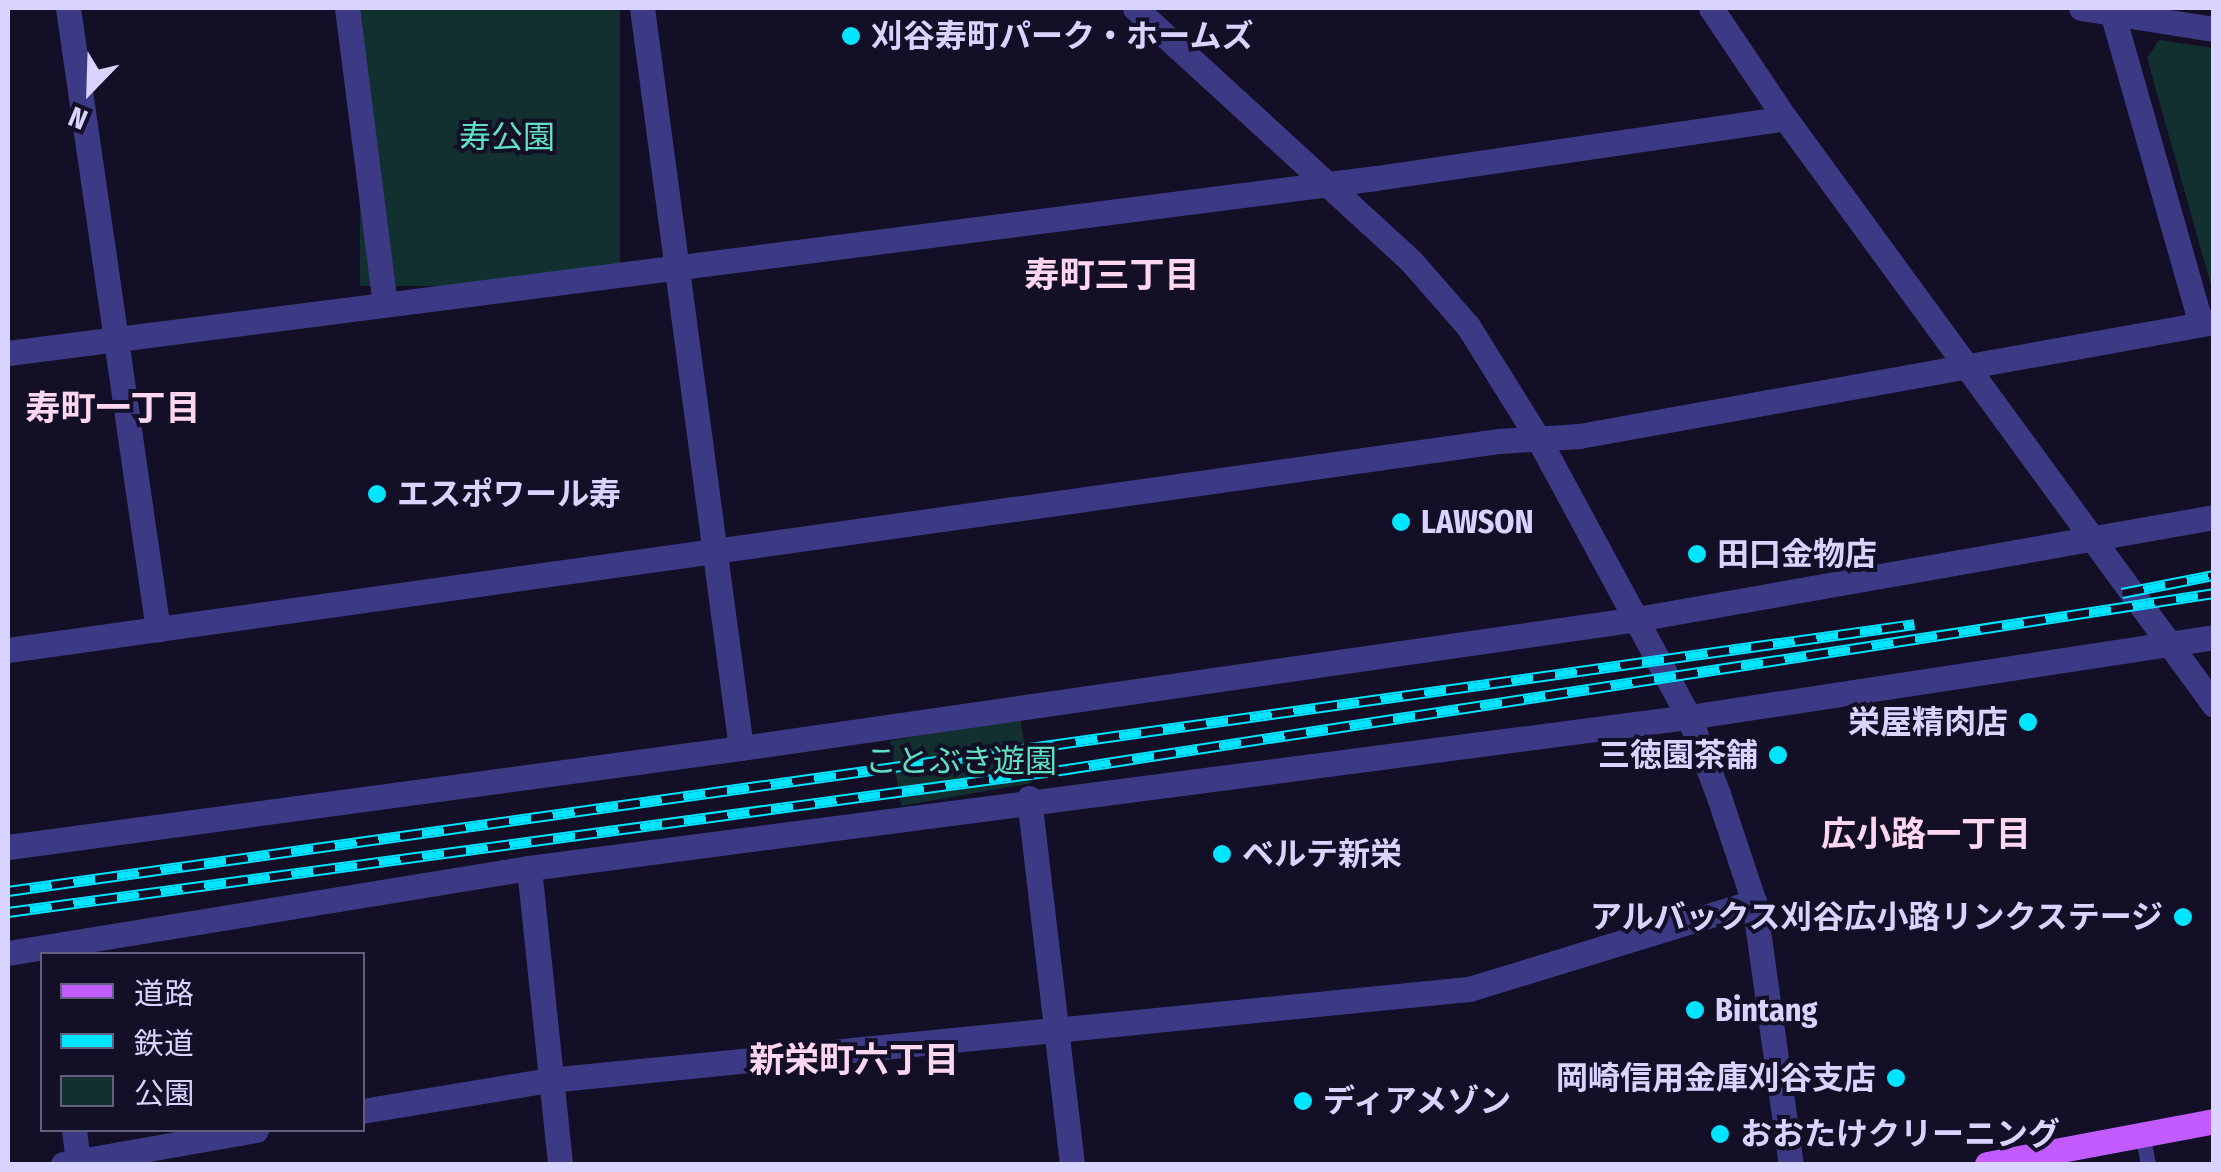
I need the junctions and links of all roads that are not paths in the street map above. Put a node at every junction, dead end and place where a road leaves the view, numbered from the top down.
1 (68, 8) edge
2 (347, 8) edge
3 (642, 8) edge
4 (1135, 8) edge
5 (1711, 8) edge
6 (2081, 8) edge
7 (2112, 12) junction
8 (2214, 28) edge
9 (1785, 118) junction
10 (1327, 184) junction
11 (679, 267) junction
12 (385, 305) junction
13 (2207, 322) edge
14 (118, 340) junction
15 (8, 353) edge
16 (1969, 366) junction
17 (1539, 440) junction
18 (2214, 517) edge
19 (2092, 543) junction
20 (714, 549) junction
21 (1638, 619) junction
22 (158, 630) junction
23 (2214, 637) edge
24 (2170, 645) junction
25 (8, 650) edge
26 (2214, 705) edge
27 (1689, 717) junction
28 (741, 748) junction
29 (1029, 798) junction
30 (8, 847) edge
31 (530, 868) junction
32 (1754, 902) junction
33 (53, 951) edge
34 (8, 953) edge
35 (1052, 1028) junction
36 (549, 1080) junction
37 (365, 1111) edge
38 (2214, 1121) edge
39 (74, 1132) edge
40 (245, 1132) edge
41 (2142, 1133) junction
42 (70, 1163) edge
43 (560, 1164) edge
44 (1072, 1164) edge
45 (1791, 1164) edge
46 (1986, 1164) edge
47 (2148, 1164) edge

1 - 14 street
2 - 12 street
3 - 11 street
4 - 10 street
5 - 9 street
6 - 7 street
7 - 8 street
7 - 13 street
9 - 10 street
9 - 16 street
10 - 11 street
10 - 17 street
11 - 12 street
11 - 20 street
12 - 14 street
13 - 16 street
14 - 15 street
14 - 22 street
16 - 17 street
16 - 19 street
17 - 20 street
17 - 21 street
18 - 19 street
19 - 21 street
19 - 24 street
20 - 22 street
20 - 28 street
21 - 27 street
21 - 28 street
22 - 25 street
23 - 24 street
24 - 26 street
24 - 27 street
27 - 29 street
27 - 32 street
28 - 30 street
29 - 31 street
29 - 35 street
31 - 33 street
31 - 36 street
32 - 35 street
32 - 45 street
33 - 34 street
35 - 36 street
35 - 44 street
36 - 37 street
36 - 43 street
38 - 41 main road
39 - 42 street
40 - 42 street
41 - 46 main road
41 - 47 lane

